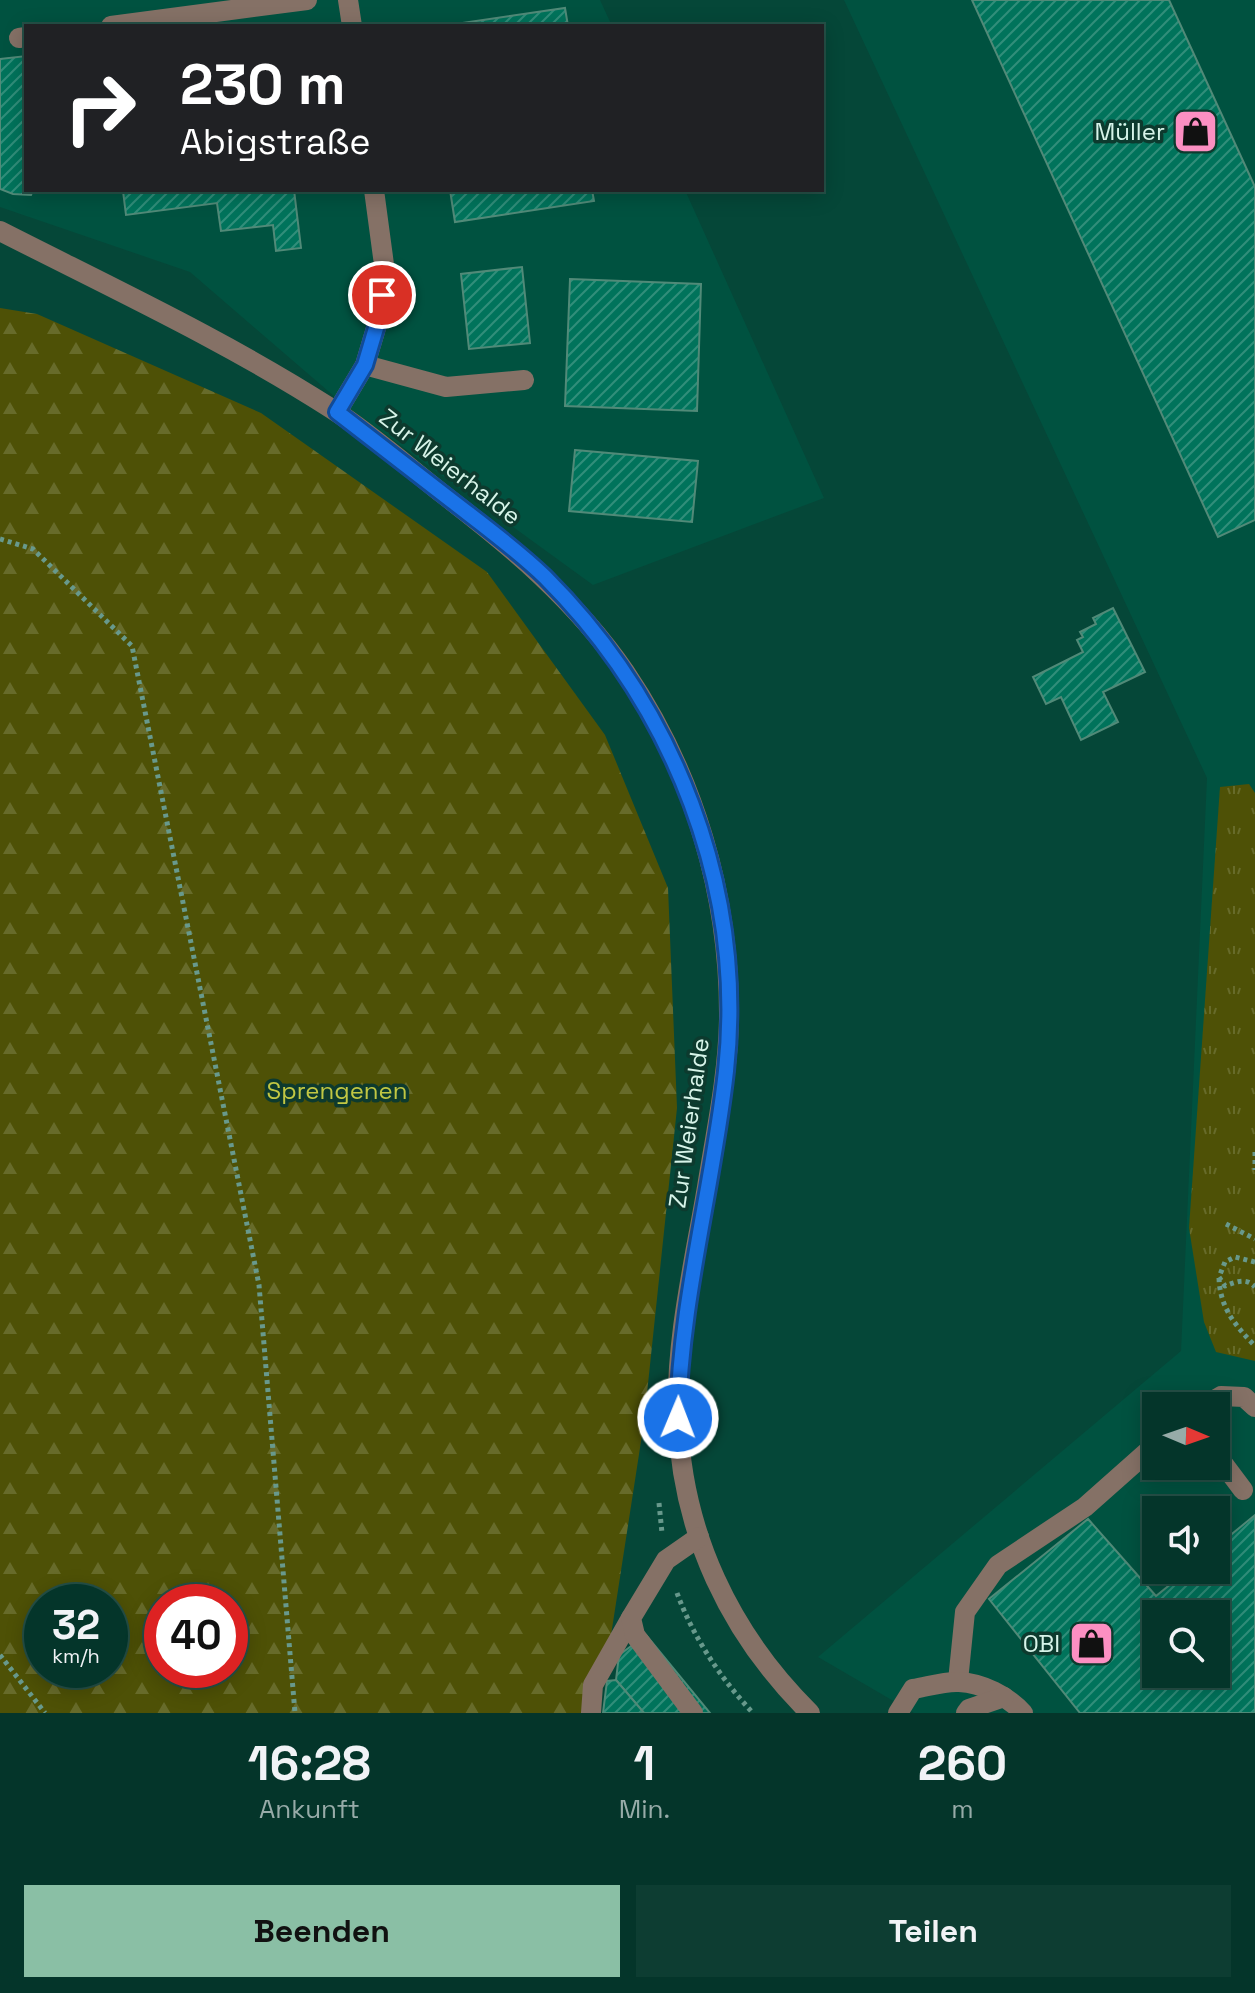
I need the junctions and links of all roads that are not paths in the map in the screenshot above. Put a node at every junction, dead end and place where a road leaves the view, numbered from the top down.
1 (307, 0) edge
2 (348, 0) edge
3 (126, 24) edge
4 (352, 24) edge
5 (374, 192) edge
6 (0, 231) edge
7 (365, 365) junction
8 (524, 380) dead end
9 (337, 412) junction
10 (1230, 1396) edge
11 (1255, 1407) edge
12 (1142, 1456) edge
13 (1230, 1473) edge
14 (1243, 1490) dead end
15 (699, 1537) junction
16 (631, 1618) junction
17 (958, 1681) junction
18 (1004, 1697) junction
19 (591, 1713) edge
20 (693, 1713) edge
21 (810, 1713) edge
22 (898, 1713) edge
23 (966, 1713) edge
24 (1023, 1713) edge

1 - 3 street
2 - 4 street
5 - 7 street
6 - 9 street, Zur Weierhalde
7 - 8 street
7 - 9 street
9 - 15 street, Zur Weierhalde
10 - 11 street
12 - 17 street
13 - 14 street
15 - 16 street
15 - 21 street, Zur Weierhalde
16 - 19 street
16 - 20 street
17 - 18 street
17 - 22 street
18 - 23 street
18 - 24 street

